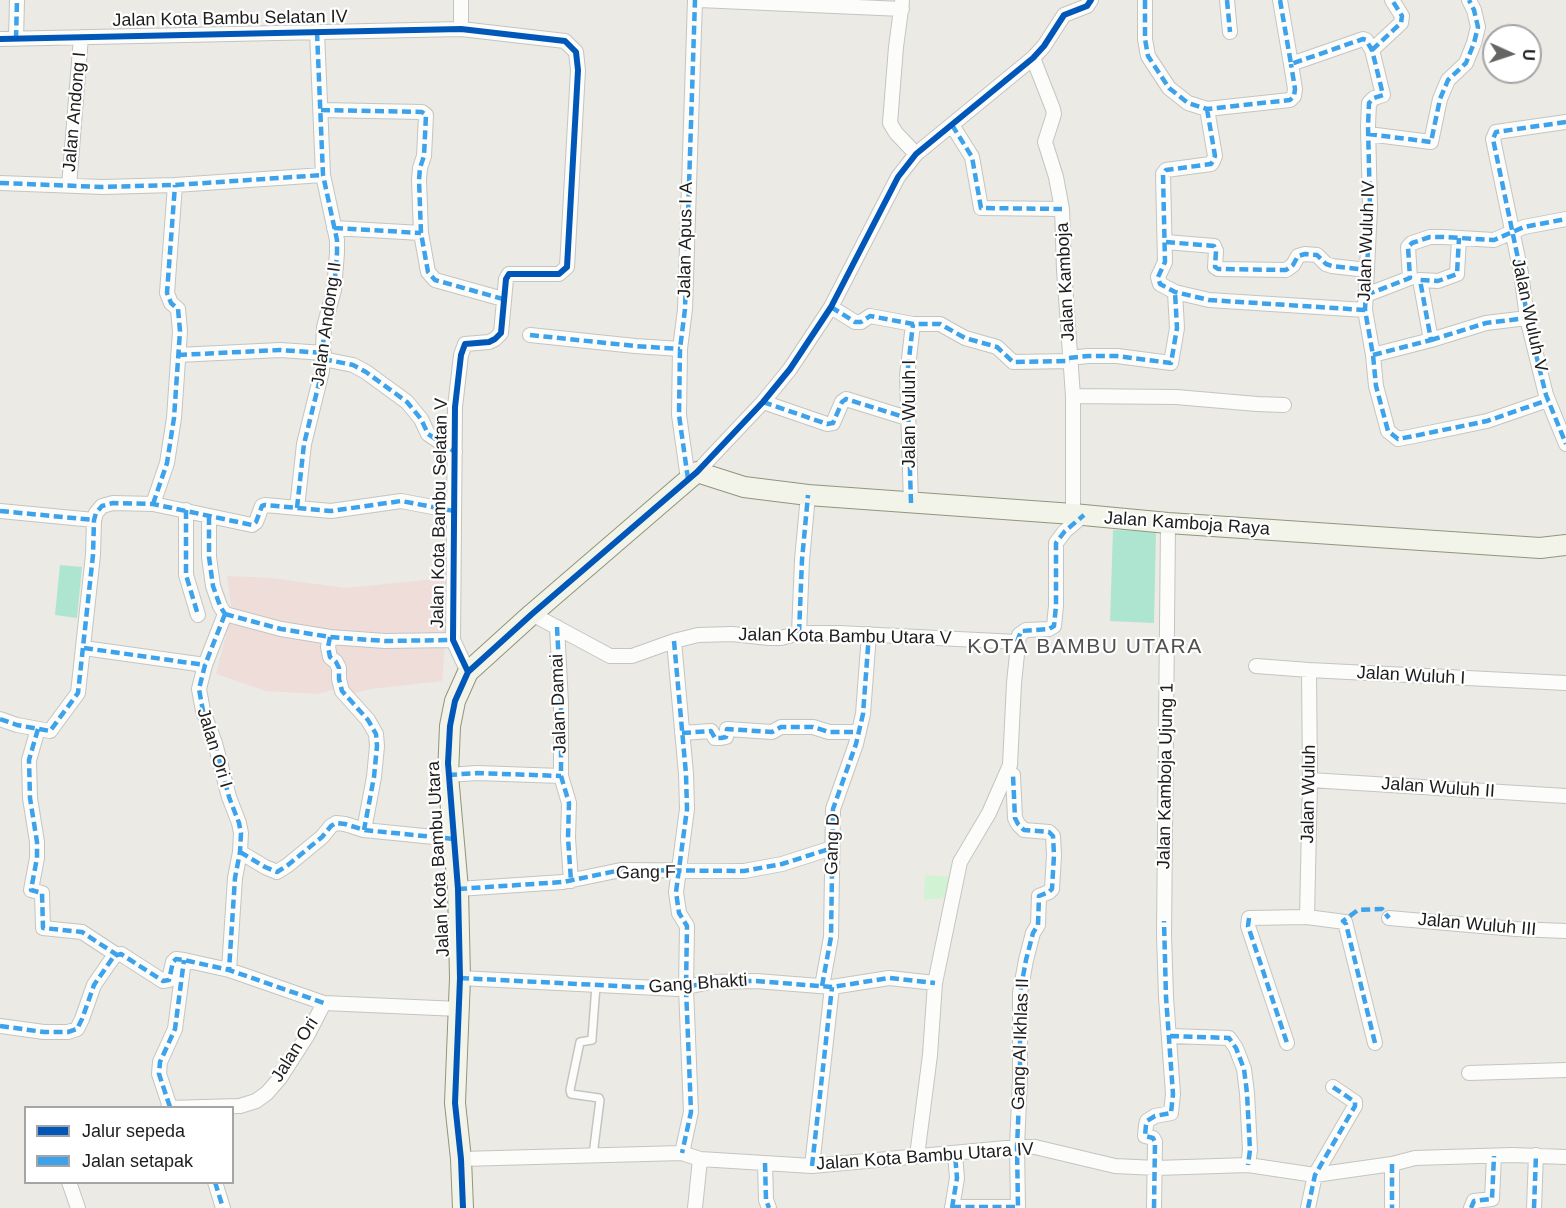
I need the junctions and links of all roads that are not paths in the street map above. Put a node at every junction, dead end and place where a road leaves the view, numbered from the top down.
1 (17, 0) edge
2 (461, 0) edge
3 (697, 0) edge
4 (1091, 0) edge
5 (1145, 0) edge
6 (1227, 0) edge
7 (1280, 0) edge
8 (1392, 0) edge
9 (1469, 0) edge
10 (902, 4) edge
11 (461, 29) junction
12 (317, 32) junction
13 (1230, 32) dead end
14 (81, 37) junction
15 (0, 39) edge
16 (16, 39) junction
17 (1372, 50) junction
18 (1034, 58) junction
19 (1291, 64) junction
20 (1207, 109) junction
21 (321, 110) junction
22 (1566, 122) edge
23 (952, 125) junction
24 (1368, 134) junction
25 (916, 154) junction
26 (323, 176) junction
27 (0, 183) edge
28 (175, 185) junction
29 (69, 186) junction
30 (1062, 209) junction
31 (1566, 219) edge
32 (334, 228) junction
33 (1513, 231) junction
34 (421, 234) junction
35 (1459, 238) junction
36 (1166, 243) junction
37 (1367, 270) junction
38 (1415, 279) junction
39 (1175, 292) junction
40 (503, 299) junction
41 (1365, 302) junction
42 (831, 307) junction
43 (1527, 318) junction
44 (913, 324) junction
45 (530, 335) dead end
46 (1431, 340) junction
47 (680, 349) junction
48 (178, 355) junction
49 (1373, 355) junction
50 (323, 356) junction
51 (1070, 360) junction
52 (1073, 396) junction
53 (1548, 400) junction
54 (763, 402) junction
55 (1284, 405) dead end
56 (907, 418) junction
57 (1566, 444) edge
58 (455, 452) junction
59 (693, 476) junction
60 (808, 495) junction
61 (911, 503) junction
62 (153, 504) junction
63 (297, 508) junction
64 (186, 510) junction
65 (0, 511) edge
66 (454, 511) junction
67 (1078, 515) junction
68 (209, 516) junction
69 (94, 520) junction
70 (1168, 523) junction
71 (1566, 545) edge
72 (225, 614) junction
73 (532, 614) junction
74 (198, 615) dead end
75 (557, 627) junction
76 (799, 633) junction
77 (869, 634) junction
78 (330, 637) junction
79 (453, 640) junction
80 (674, 640) junction
81 (1017, 642) junction
82 (84, 648) junction
83 (205, 665) junction
84 (1256, 666) dead end
85 (1309, 670) junction
86 (468, 672) junction
87 (1566, 682) edge
88 (0, 719) edge
89 (38, 729) junction
90 (859, 732) junction
91 (682, 733) junction
92 (448, 775) junction
93 (1013, 775) dead end
94 (561, 776) junction
95 (1310, 780) junction
96 (1566, 796) edge
97 (364, 830) junction
98 (454, 840) junction
99 (832, 848) junction
100 (240, 852) junction
101 (680, 872) junction
102 (571, 881) junction
103 (458, 889) junction
104 (1307, 917) junction
105 (1389, 918) dead end
106 (1566, 931) edge
107 (117, 955) junction
108 (184, 960) junction
109 (228, 970) junction
110 (460, 978) junction
111 (935, 983) junction
112 (596, 986) junction
113 (827, 986) junction
114 (686, 988) junction
115 (324, 1003) junction
116 (459, 1009) junction
117 (0, 1026) edge
118 (1170, 1036) junction
119 (1287, 1043) dead end
120 (1375, 1043) dead end
121 (1566, 1070) edge
122 (1469, 1073) dead end
123 (1333, 1087) dead end
124 (169, 1106) edge
125 (234, 1106) edge
126 (1017, 1147) junction
127 (682, 1153) junction
128 (955, 1154) junction
129 (593, 1155) junction
130 (1536, 1155) junction
131 (917, 1156) junction
132 (1494, 1156) junction
133 (1566, 1157) edge
134 (461, 1159) junction
135 (700, 1160) junction
136 (765, 1163) junction
137 (1392, 1164) junction
138 (1248, 1165) junction
139 (812, 1166) junction
140 (1156, 1168) junction
141 (1315, 1175) junction
142 (70, 1184) edge
143 (216, 1184) edge
144 (78, 1208) edge
145 (223, 1208) edge
146 (463, 1208) edge
147 (695, 1208) edge
148 (769, 1208) edge
149 (952, 1208) edge
150 (1018, 1208) edge
151 (1154, 1208) edge
152 (1308, 1208) edge
153 (1392, 1208) edge
154 (1471, 1208) edge
155 (1534, 1208) edge

1 - 16 street
2 - 11 street
3 - 10 street
3 - 47 street, Jalan Apus I A
4 - 18 street
5 - 20 street
6 - 13 street
7 - 19 street
8 - 17 street
9 - 24 street
10 - 25 street
11 - 12 street, Jalan Kota Bambu Selatan IV
11 - 40 street, Jalan Kota Bambu Selatan V
12 - 14 street, Jalan Kota Bambu Selatan IV
12 - 21 street, Jalan Andong II
14 - 16 street, Jalan Kota Bambu Selatan IV
14 - 29 street, Jalan Andong I
15 - 16 street, Jalan Kota Bambu Selatan IV
17 - 19 street
17 - 24 street, Jalan Wuluh IV
18 - 23 street
18 - 30 street, Jalan Kamboja
19 - 20 street
20 - 36 street
21 - 26 street, Jalan Andong II
21 - 34 street
22 - 33 street, Jalan Wuluh V
23 - 25 street
23 - 30 street
24 - 37 street, Jalan Wuluh IV
25 - 42 street
26 - 28 street
26 - 32 street, Jalan Andong II
27 - 29 street
28 - 29 street
28 - 48 street
30 - 51 street, Jalan Kamboja
31 - 33 street
32 - 34 street
32 - 50 street, Jalan Andong II
33 - 35 street
33 - 43 street, Jalan Wuluh V
34 - 40 street
35 - 38 street
35 - 38 street
36 - 37 street
36 - 39 street
37 - 41 street, Jalan Wuluh IV
38 - 41 street
38 - 46 street
39 - 41 street
39 - 51 street
40 - 58 street, Jalan Kota Bambu Selatan V
41 - 49 street, Jalan Wuluh IV
42 - 44 street
42 - 54 street
43 - 46 street
43 - 53 street, Jalan Wuluh V
44 - 51 street
44 - 56 street, Jalan Wuluh I
45 - 47 street
46 - 49 street
47 - 59 street, Jalan Apus I A
48 - 50 street
48 - 62 street
49 - 53 street, Jalan Wuluh IV
50 - 58 street
50 - 63 street, Jalan Andong II
51 - 52 street, Jalan Kamboja
52 - 55 street
52 - 67 street, Jalan Kamboja
53 - 57 street, Jalan Wuluh V
54 - 56 street
54 - 59 street
56 - 61 street, Jalan Wuluh I
58 - 66 street, Jalan Kota Bambu Selatan V
59 - 60 street, Jalan Kamboja Raya
59 - 73 street, Jalan Kota Bambu Utara
60 - 61 street, Jalan Kamboja Raya
60 - 76 street
61 - 67 street, Jalan Kamboja Raya
62 - 64 street
62 - 69 street
63 - 66 street
63 - 68 street
64 - 68 street
64 - 74 street
65 - 69 street
66 - 79 street, Jalan Kota Bambu Selatan V
67 - 70 street, Jalan Kamboja Raya
67 - 81 street
68 - 72 street
69 - 82 street
70 - 71 street, Jalan Kamboja Raya
70 - 118 street, Jalan Kamboja Ujung 1
72 - 78 street
72 - 83 street, Jalan Ori I
73 - 75 street, Jalan Kota Bambu Utara V
73 - 86 street, Jalan Kota Bambu Utara
75 - 80 street, Jalan Kota Bambu Utara V
75 - 94 street, Jalan Damai
76 - 77 street, Jalan Kota Bambu Utara V
76 - 80 street, Jalan Kota Bambu Utara V
77 - 81 street, Jalan Kota Bambu Utara V
77 - 90 street, Gang D
78 - 79 street
78 - 97 street
79 - 86 street, Jalan Kota Bambu Selatan V
80 - 91 street
81 - 111 street
82 - 83 street
82 - 89 street
83 - 100 street, Jalan Ori I
84 - 85 street, Jalan Wuluh I
85 - 87 street, Jalan Wuluh I
85 - 95 street, Jalan Wuluh
86 - 92 street, Jalan Kota Bambu Utara
88 - 89 street
89 - 107 street
90 - 91 street
90 - 99 street, Gang D
91 - 101 street
92 - 94 street, Jalan Damai
92 - 98 street, Jalan Kota Bambu Utara
93 - 126 street, Gang Al Ikhlas II
94 - 102 street
95 - 96 street, Jalan Wuluh II
95 - 104 street, Jalan Wuluh
97 - 98 street
97 - 100 street
98 - 103 street, Jalan Kota Bambu Utara
99 - 101 street, Gang F
99 - 113 street, Gang D
100 - 109 street, Jalan Ori I
101 - 102 street, Gang F
101 - 114 street
102 - 103 street, Gang F
103 - 110 street, Jalan Kota Bambu Utara
104 - 119 street
104 - 120 street
105 - 106 street, Jalan Wuluh III
107 - 108 street
107 - 117 street
108 - 109 street
108 - 124 street
109 - 115 street
110 - 112 street, Gang Bhakti
110 - 116 street, Jalan Kota Bambu Utara
111 - 113 street, Gang Bhakti
111 - 131 street
112 - 114 street, Gang Bhakti
112 - 129 lane
113 - 114 street, Gang Bhakti
113 - 139 street, Gang D
114 - 127 street
115 - 116 street, Jalan Ori
115 - 125 street, Jalan Ori
116 - 134 street, Jalan Kota Bambu Utara
118 - 138 street
118 - 140 street, Jalan Kamboja Ujung 1
121 - 122 street
123 - 141 street
126 - 128 street, Jalan Kota Bambu Utara IV
126 - 140 street, Jalan Kota Bambu Utara IV
126 - 150 street, Gang Al Ikhlas II
127 - 129 street, Jalan Kota Bambu Utara IV
127 - 135 street, Jalan Kota Bambu Utara IV
128 - 131 street, Jalan Kota Bambu Utara IV
128 - 149 street
129 - 134 street, Jalan Kota Bambu Utara IV
130 - 132 street, Jalan Kota Bambu Utara IV
130 - 133 street, Jalan Kota Bambu Utara IV
130 - 155 street
131 - 139 street, Jalan Kota Bambu Utara IV
132 - 137 street, Jalan Kota Bambu Utara IV
132 - 154 street
134 - 146 street, Jalan Kota Bambu Utara
135 - 136 street, Jalan Kota Bambu Utara IV
135 - 147 street
136 - 139 street, Jalan Kota Bambu Utara IV
136 - 148 street
137 - 141 street, Jalan Kota Bambu Utara IV
137 - 153 street
138 - 140 street, Jalan Kota Bambu Utara IV
138 - 141 street, Jalan Kota Bambu Utara IV
140 - 151 street
141 - 152 street
142 - 144 street
143 - 145 street
149 - 150 street, Gang Al Ikhlas II

